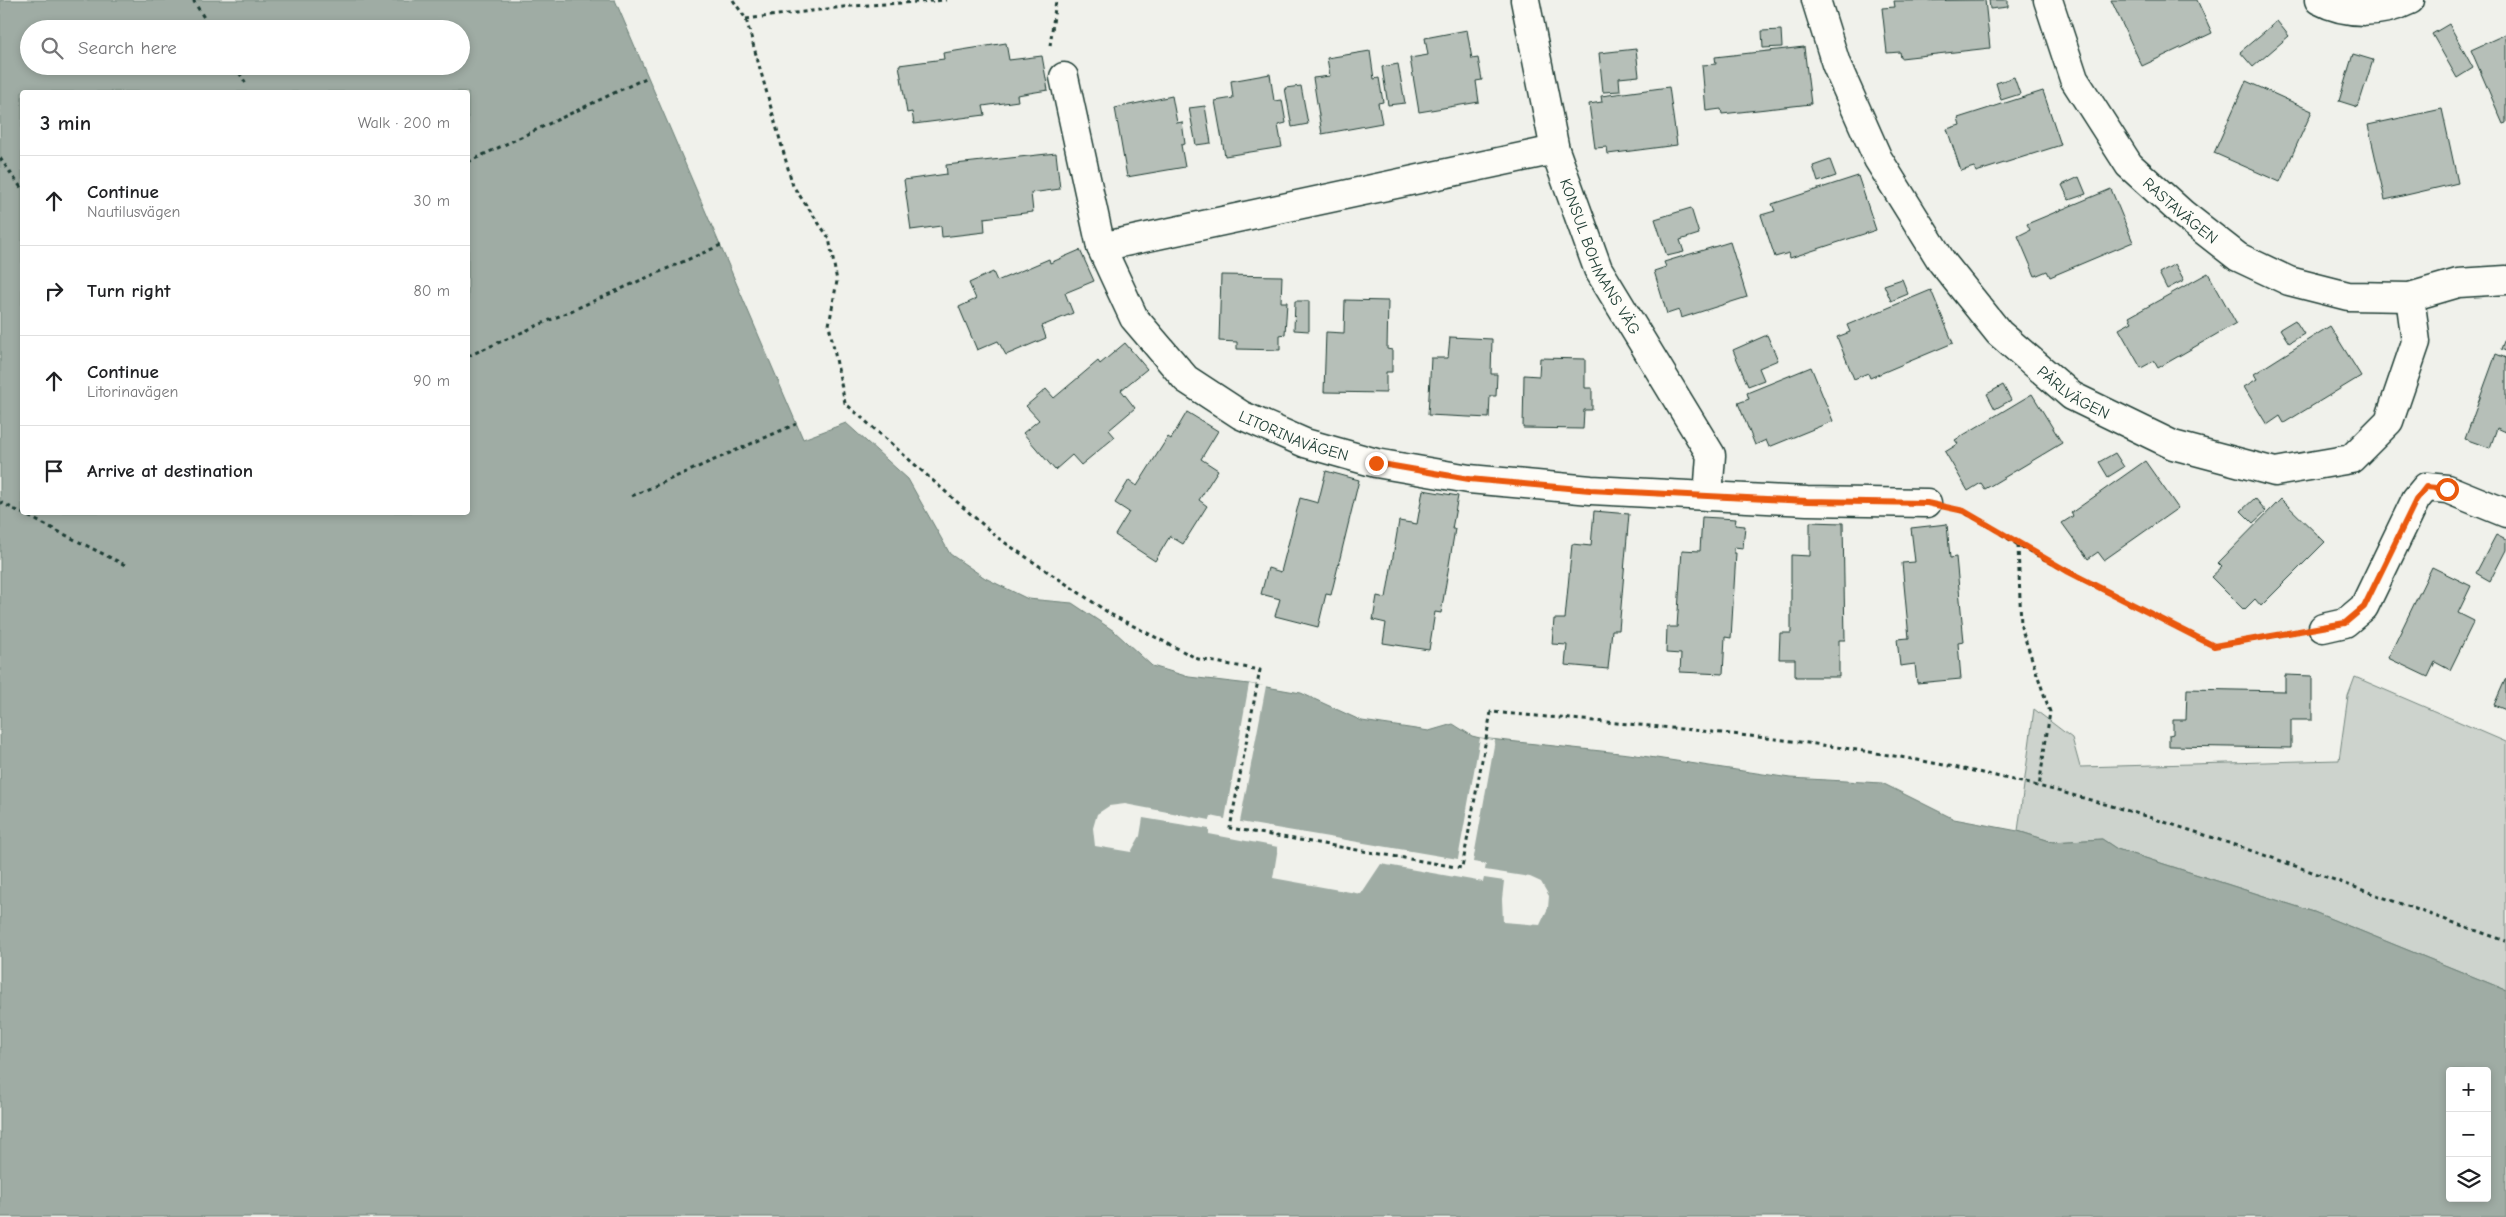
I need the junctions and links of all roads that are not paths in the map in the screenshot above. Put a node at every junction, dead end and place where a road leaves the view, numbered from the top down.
1 (1524, 0) edge
2 (1816, 0) edge
3 (2048, 0) edge
4 (2319, 0) edge
5 (2410, 0) edge
6 (1064, 78) dead end
7 (1555, 150) junction
8 (1101, 247) junction
9 (2506, 280) edge
10 (2410, 297) junction
11 (1708, 496) junction
12 (1927, 503) road end
13 (2506, 513) edge
14 (2323, 628) road end

1 - 7 street, KONSUL BOHMANS VÄG
2 - 10 street, PÄRLVÄGEN
3 - 10 street, RASTAVÄGEN
4 - 5 street
6 - 8 street, LITORINAVÄGEN
7 - 8 street
7 - 11 street, KONSUL BOHMANS VÄG
8 - 11 street, LITORINAVÄGEN
9 - 10 street, RASTAVÄGEN
11 - 12 street, LITORINAVÄGEN
13 - 14 street

